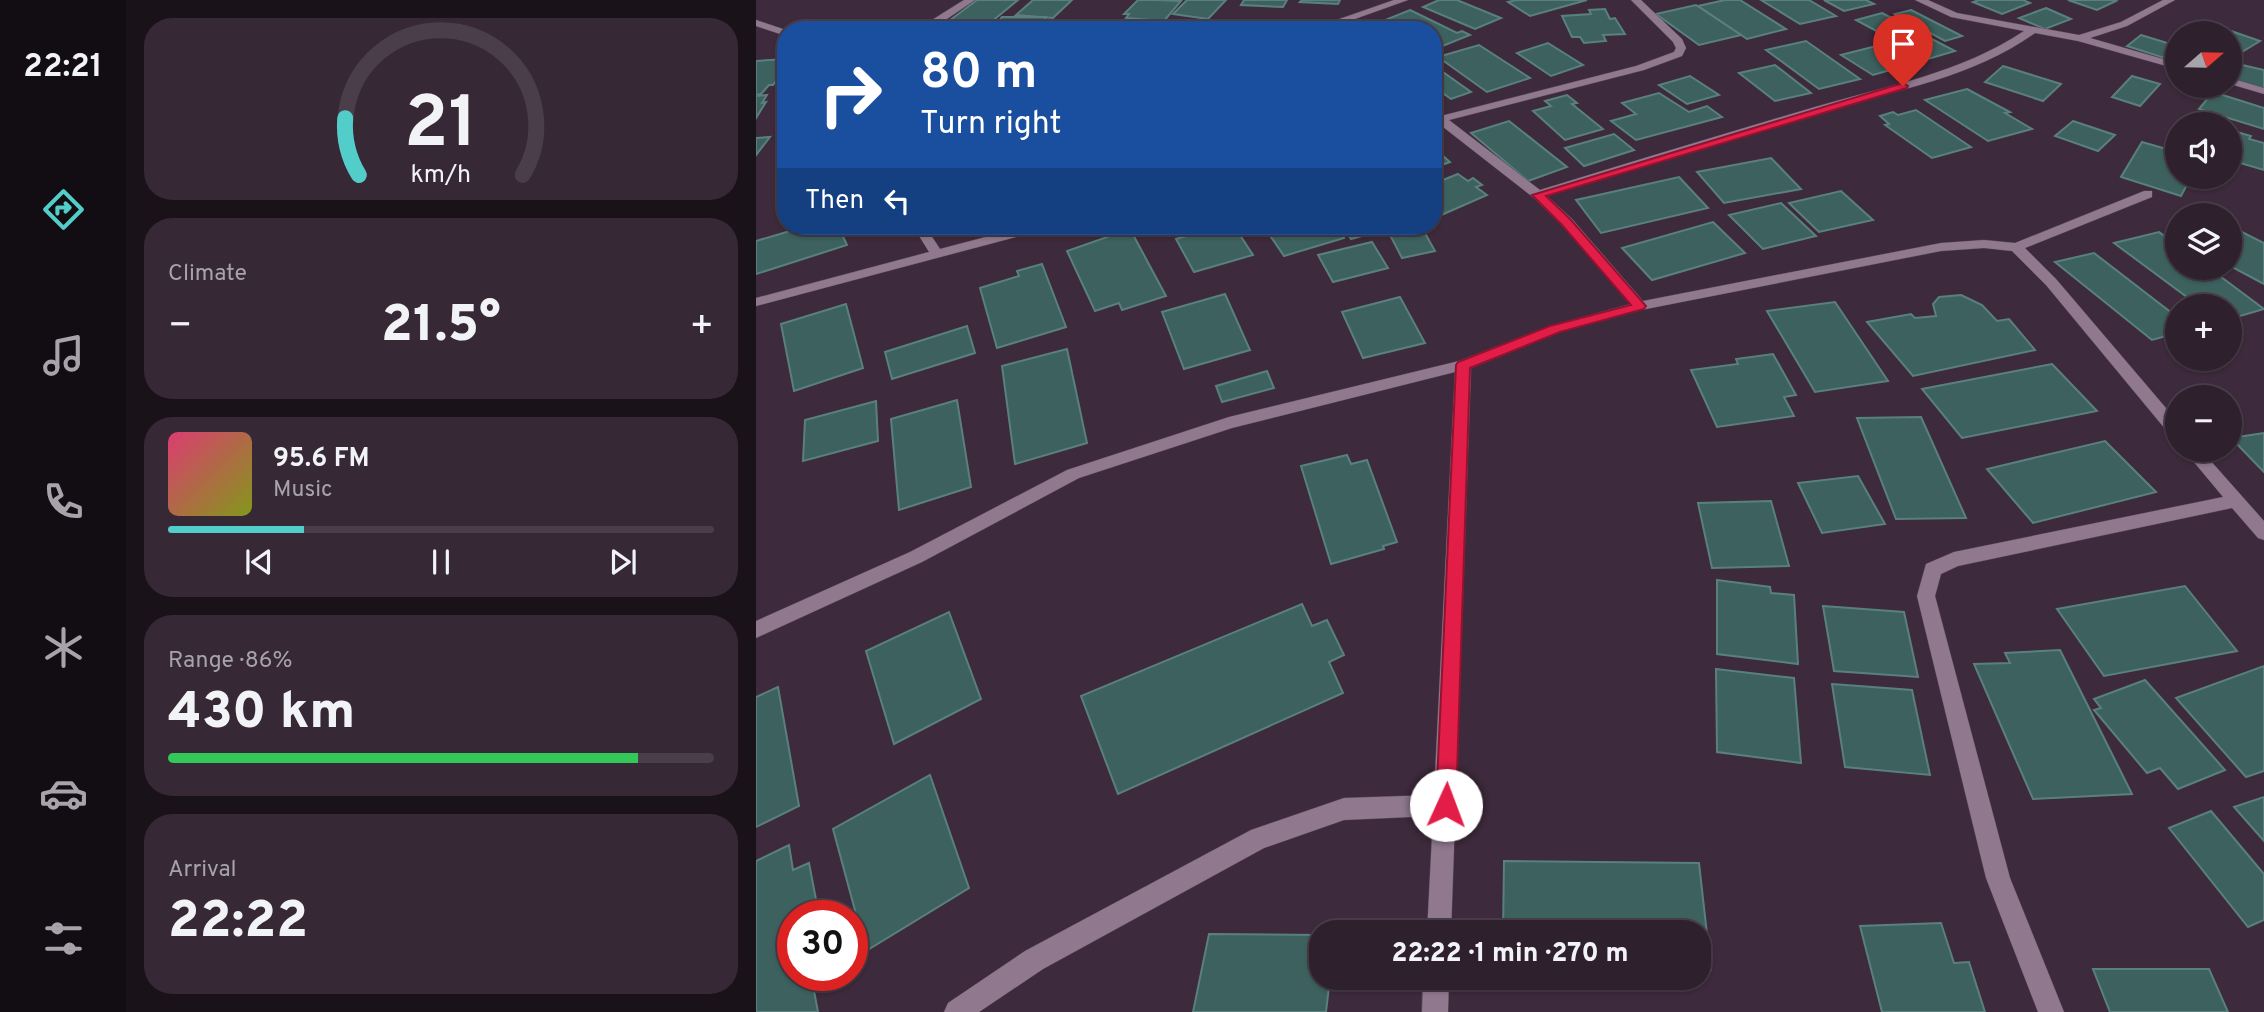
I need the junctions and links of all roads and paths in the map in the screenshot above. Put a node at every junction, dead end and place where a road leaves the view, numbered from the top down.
1 (971, 0) edge
2 (1403, 0) edge
3 (1637, 0) edge
4 (1920, 0) edge
5 (2170, 0) edge
6 (938, 21) edge
7 (1340, 21) edge
8 (756, 23) edge
9 (777, 30) edge
10 (2031, 31) junction
11 (2079, 38) junction
12 (2165, 63) edge
13 (2242, 85) edge
14 (2264, 91) edge
15 (1442, 119) edge
16 (1442, 124) edge
17 (2148, 194) dead end
18 (1538, 195) junction
19 (925, 235) edge
20 (1008, 235) edge
21 (2015, 247) junction
22 (937, 254) junction
23 (756, 302) edge
24 (1640, 306) junction
25 (1463, 365) junction
26 (2165, 418) edge
27 (2202, 462) edge
28 (2235, 501) junction
29 (2264, 533) edge
30 (756, 630) edge
31 (1446, 805) junction
32 (1440, 920) edge
33 (1436, 990) edge
34 (957, 1012) edge
35 (1435, 1012) edge
36 (2051, 1012) edge

1 - 6 street
2 - 7 street
3 - 15 street
4 - 10 street
5 - 11 street
8 - 9 street
10 - 11 street
10 - 18 street
11 - 12 street
13 - 14 street
16 - 18 street
17 - 21 street
18 - 24 street
19 - 22 street
20 - 22 street
21 - 24 street
21 - 26 street
22 - 23 street
24 - 25 street
25 - 30 street
25 - 31 street
27 - 28 street
28 - 29 street
28 - 36 street
31 - 32 street
31 - 34 street
33 - 35 street

